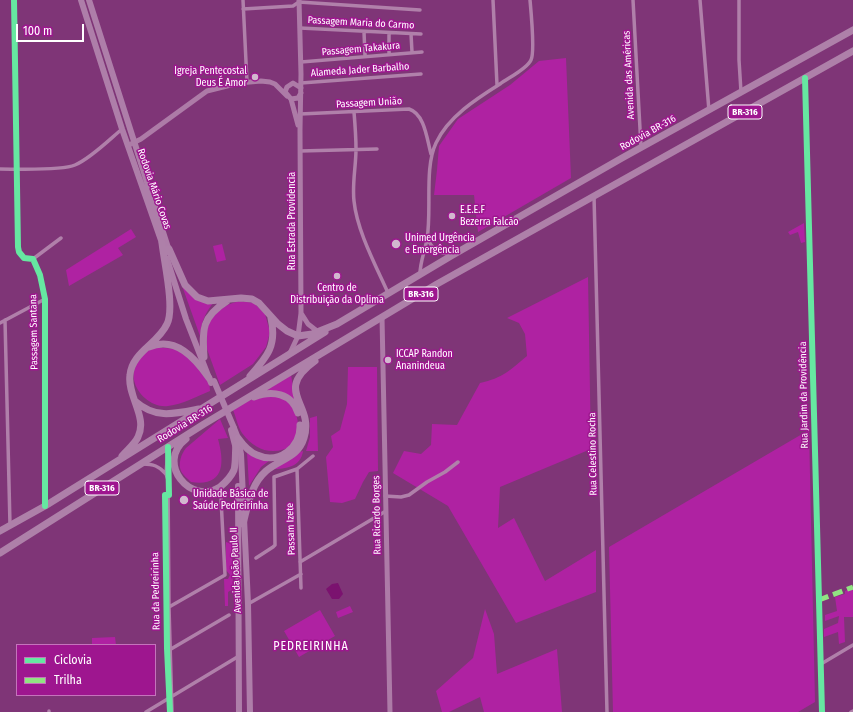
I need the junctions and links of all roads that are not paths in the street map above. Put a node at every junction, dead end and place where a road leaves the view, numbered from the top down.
1 (14, 0) edge
2 (81, 0) edge
3 (89, 0) edge
4 (243, 0) edge
5 (493, 0) edge
6 (530, 0) edge
7 (633, 0) edge
8 (700, 0) edge
9 (740, 0) edge
10 (299, 1) edge
11 (243, 9) junction
12 (420, 10) dead end
13 (300, 28) junction
14 (853, 30) edge
15 (364, 32) junction
16 (389, 33) junction
17 (411, 34) junction
18 (421, 34) dead end
19 (853, 51) edge
20 (412, 52) junction
21 (422, 52) dead end
22 (390, 54) junction
23 (365, 56) junction
24 (301, 62) junction
25 (301, 74) junction
26 (421, 74) dead end
27 (805, 78) junction
28 (247, 82) junction
29 (293, 83) junction
30 (497, 85) junction
31 (301, 88) junction
32 (741, 92) junction
33 (289, 97) junction
34 (709, 110) junction
35 (354, 112) junction
36 (300, 114) junction
37 (122, 129) junction
38 (300, 130) junction
39 (135, 142) junction
40 (128, 145) junction
41 (641, 148) junction
42 (356, 149) junction
43 (377, 149) dead end
44 (300, 151) junction
45 (431, 155) junction
46 (0, 169) edge
47 (18, 169) junction
48 (594, 196) junction
49 (61, 238) dead end
50 (427, 238) junction
51 (162, 243) junction
52 (169, 249) junction
53 (454, 254) junction
54 (33, 259) junction
55 (420, 274) junction
56 (388, 293) junction
57 (45, 299) junction
58 (228, 300) junction
59 (301, 312) junction
60 (270, 316) junction
61 (382, 317) junction
62 (5, 320) junction
63 (0, 323) edge
64 (337, 324) junction
65 (317, 331) junction
66 (298, 336) junction
67 (346, 338) junction
68 (145, 348) junction
69 (290, 354) junction
70 (204, 357) junction
71 (211, 381) junction
72 (244, 383) junction
73 (134, 399) junction
74 (236, 404) junction
75 (203, 408) junction
76 (204, 424) junction
77 (237, 442) junction
78 (168, 447) junction
79 (313, 456) dead end
80 (118, 461) junction
81 (458, 462) dead end
82 (142, 464) junction
83 (297, 469) junction
84 (166, 474) junction
85 (385, 496) junction
86 (221, 499) dead end
87 (45, 506) junction
88 (386, 511) junction
89 (243, 524) junction
90 (10, 525) junction
91 (0, 531) edge
92 (0, 553) edge
93 (256, 558) dead end
94 (300, 562) junction
95 (301, 574) junction
96 (301, 588) dead end
97 (248, 604) junction
98 (169, 607) junction
99 (229, 615) dead end
100 (853, 645) edge
101 (171, 649) junction
102 (240, 655) junction
103 (820, 664) junction
104 (172, 695) junction
105 (146, 712) edge
106 (172, 712) edge
107 (239, 712) edge
108 (250, 712) edge
109 (390, 712) edge
110 (607, 712) edge
111 (822, 712) edge

1 - 47 street
2 - 37 main road, Rodovia Mário Covas
3 - 39 main road, Rodovia Mário Covas
4 - 11 street
5 - 30 street
6 - 30 street
7 - 41 street, Avenida das Américas
8 - 34 street
9 - 32 street
10 - 11 street
10 - 12 street
10 - 13 main road, Rua Estrada Providencia
11 - 28 street
13 - 15 street, Passagem Maria do Carmo
13 - 24 main road, Rua Estrada Providencia
14 - 32 highway, Rodovia BR-316 / BR-316
15 - 16 street, Passagem Maria do Carmo
15 - 23 street
16 - 17 street, Passagem Maria do Carmo
16 - 22 street
17 - 18 street, Passagem Maria do Carmo
17 - 20 street
19 - 27 highway, BR-316
20 - 21 street, Passagem Takakura
20 - 22 street, Passagem Takakura
22 - 23 street, Passagem Takakura
23 - 24 street, Passagem Takakura
24 - 25 main road, Rua Estrada Providencia
25 - 29 main road
25 - 31 main road, Rua Estrada Providencia
26 - 31 street, Alameda Jader Barbalho
27 - 48 highway, BR-316
27 - 103 street, Rua Jardim da Providência
28 - 33 main road
28 - 39 main road
29 - 31 main road
29 - 33 main road
30 - 45 street
31 - 33 main road
31 - 36 main road, Rua Estrada Providencia
32 - 34 highway, Rodovia BR-316 / BR-316
33 - 38 main road, Rua Estrada Providencia
34 - 41 highway, Rodovia BR-316 / BR-316
35 - 36 street, Passagem União
35 - 42 street
35 - 45 street, Passagem União
36 - 38 main road, Rua Estrada Providencia
37 - 40 main road, Rodovia Mário Covas
37 - 47 street
38 - 44 main road, Rua Estrada Providencia
39 - 40 main road
39 - 52 main road, Rodovia Mário Covas
40 - 51 main road, Rodovia Mário Covas
41 - 53 highway, Rodovia BR-316 / BR-316
42 - 43 street
42 - 44 street
42 - 56 street
44 - 59 main road, Rua Estrada Providencia
45 - 50 street
46 - 47 street
47 - 54 street
48 - 61 highway, BR-316
48 - 110 street, Rua Celestino Rocha
49 - 54 street
50 - 53 street
50 - 55 street
51 - 68 highway
51 - 71 main road, Rodovia Mário Covas
52 - 58 highway
52 - 70 main road, Rodovia Mário Covas
53 - 55 highway, BR-316
54 - 57 street, Passagem Santana
55 - 56 highway, BR-316
56 - 64 highway, BR-316
57 - 62 street
57 - 87 street, Passagem Santana
58 - 60 highway
58 - 70 highway
59 - 65 main road
59 - 66 main road, Rua Estrada Providencia
60 - 66 highway
60 - 72 highway
61 - 67 highway, Rodovia BR-316 / BR-316
61 - 85 main road, Rua Ricardo Borges
62 - 63 street
62 - 90 street
64 - 65 highway
64 - 69 highway, Rodovia BR-316 / BR-316
65 - 66 highway
66 - 69 main road, Rua Estrada Providencia
67 - 74 highway, Rodovia BR-316 / BR-316
67 - 89 highway
68 - 71 highway
68 - 73 highway
69 - 72 highway, Rodovia BR-316 / BR-316
70 - 71 main road, Rodovia Mário Covas
71 - 77 main road, Avenida João Paulo II, bridge
72 - 75 highway, Rodovia BR-316 / BR-316
73 - 75 highway
73 - 80 highway
74 - 76 highway, Rodovia BR-316 / BR-316
74 - 77 highway
75 - 80 highway, Rodovia BR-316 / BR-316
76 - 77 highway
76 - 78 highway, Rodovia BR-316 / BR-316
77 - 89 main road, Avenida João Paulo II
77 - 102 main road, Avenida João Paulo II
78 - 82 highway, Rodovia BR-316 / BR-316
78 - 84 street, Rua da Pedreirinha
79 - 83 street
80 - 87 highway, Rodovia BR-316 / BR-316
81 - 85 street
82 - 84 street
82 - 92 highway, Rodovia BR-316 / BR-316
83 - 93 street
83 - 94 street, Passam Izete
84 - 98 street, Rua da Pedreirinha
85 - 88 main road, Rua Ricardo Borges
86 - 98 street
87 - 90 highway, Rodovia BR-316 / BR-316
88 - 94 street
88 - 109 main road, Rua Ricardo Borges
89 - 97 main road, Avenida João Paulo II
90 - 91 highway, Rodovia BR-316 / BR-316
94 - 95 street, Passam Izete
95 - 96 street, Passam Izete
95 - 97 street
97 - 108 main road, Avenida João Paulo II
98 - 101 street, Rua da Pedreirinha
99 - 101 street
100 - 103 street
101 - 104 street, Rua da Pedreirinha
102 - 104 street
102 - 107 main road, Avenida João Paulo II
103 - 111 street, Rua Jardim da Providência
104 - 105 street
104 - 106 street, Rua da Pedreirinha

